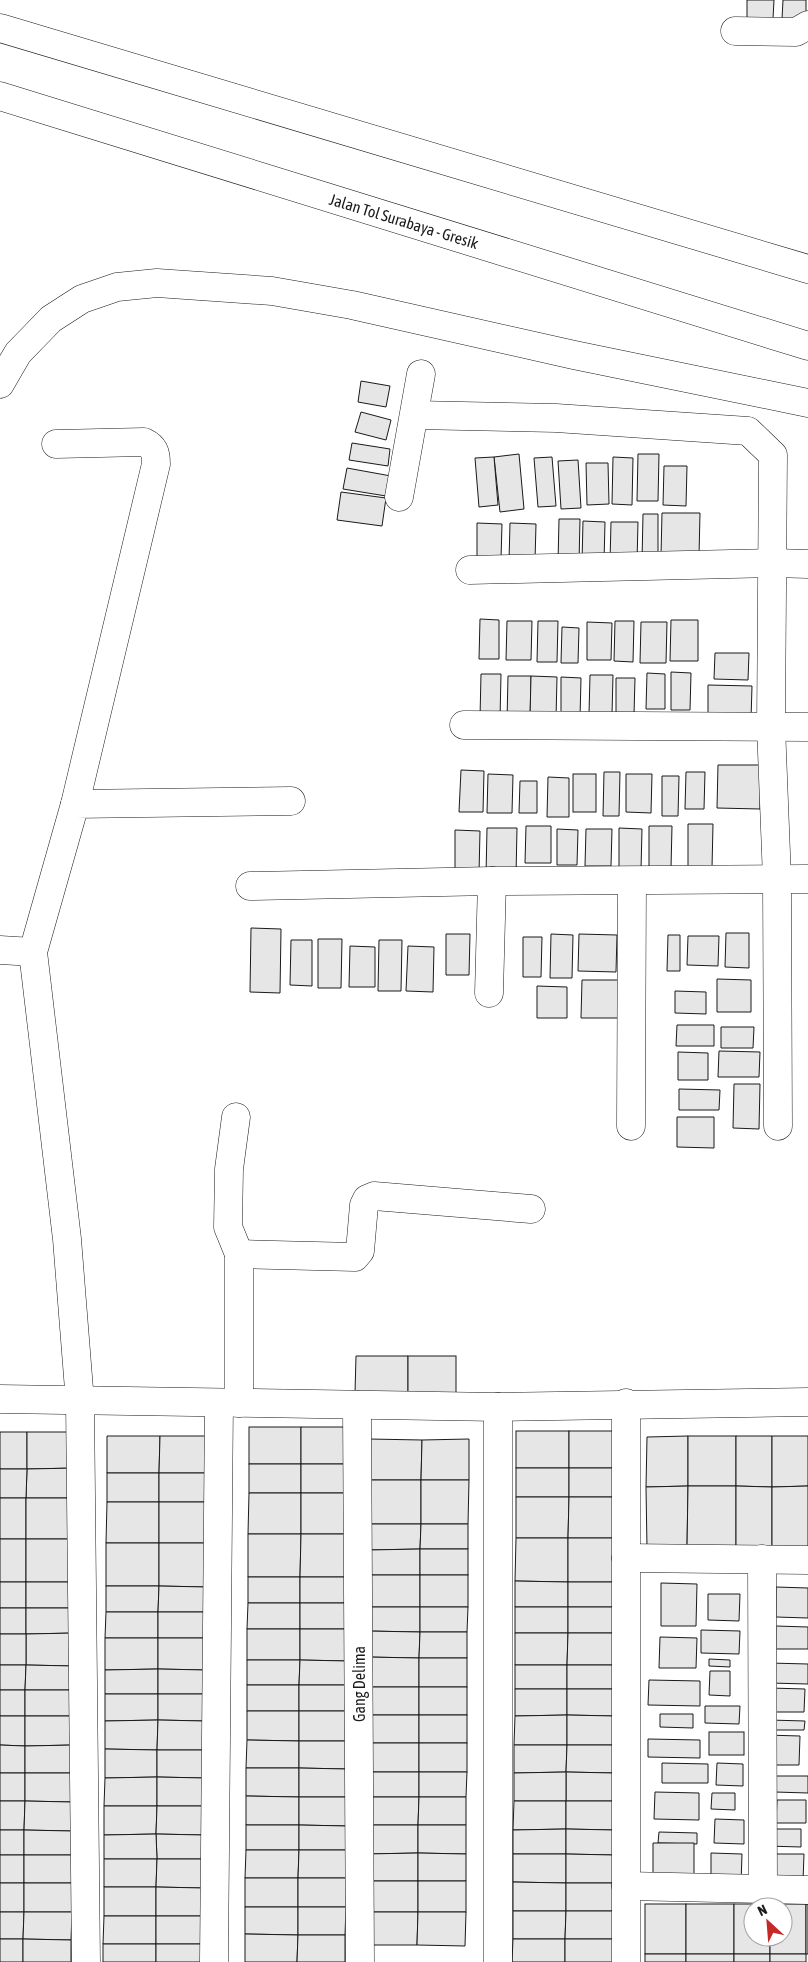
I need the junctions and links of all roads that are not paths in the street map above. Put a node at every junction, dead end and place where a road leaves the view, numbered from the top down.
1 (808, 25) edge
2 (0, 28) edge
3 (735, 31) dead end
4 (0, 96) edge
5 (808, 269) edge
6 (808, 346) edge
7 (421, 374) dead end
8 (0, 384) edge
9 (808, 403) edge
10 (415, 415) junction
11 (56, 444) dead end
12 (399, 497) dead end
13 (773, 563) junction
14 (808, 564) edge
15 (470, 570) dead end
16 (464, 725) dead end
17 (771, 726) junction
18 (808, 727) edge
19 (291, 801) dead end
20 (75, 804) junction
21 (777, 879) junction
22 (808, 879) edge
23 (492, 880) junction
24 (632, 881) junction
25 (250, 886) dead end
26 (0, 950) edge
27 (32, 952) junction
28 (489, 993) dead end
29 (236, 1118) dead end
30 (631, 1126) dead end
31 (778, 1126) dead end
32 (531, 1209) dead end
33 (239, 1254) junction
34 (0, 1399) edge
35 (80, 1402) junction
36 (808, 1402) edge
37 (229, 1403) junction
38 (626, 1403) junction
39 (357, 1405) junction
40 (498, 1407) junction
41 (626, 1558) junction
42 (762, 1559) junction
43 (808, 1560) edge
44 (626, 1886) junction
45 (762, 1888) junction
46 (808, 1890) edge
47 (86, 1962) edge
48 (214, 1962) edge
49 (360, 1962) edge
50 (498, 1962) edge
51 (626, 1962) edge

1 - 3 main road
2 - 5 main road
4 - 6 main road, Jalan Tol Surabaya - Gresik
7 - 10 main road
8 - 9 main road
10 - 12 main road
10 - 13 main road
11 - 20 main road
13 - 14 main road
13 - 15 main road
13 - 17 main road
16 - 17 main road
17 - 18 main road
17 - 21 main road
19 - 20 main road
20 - 27 main road
21 - 22 main road
21 - 24 main road
21 - 31 main road
23 - 24 main road
23 - 25 main road
23 - 28 main road
24 - 30 main road
26 - 27 main road
27 - 35 main road
29 - 33 main road
32 - 33 main road
33 - 37 main road
34 - 35 main road
35 - 37 main road
35 - 47 main road
36 - 38 main road
37 - 39 main road
37 - 48 main road
38 - 40 main road
38 - 41 main road
39 - 40 main road
39 - 49 main road, Gang Delima
40 - 50 main road
41 - 42 main road
41 - 44 main road
42 - 43 main road
42 - 45 main road
44 - 45 main road
44 - 51 main road
45 - 46 main road

